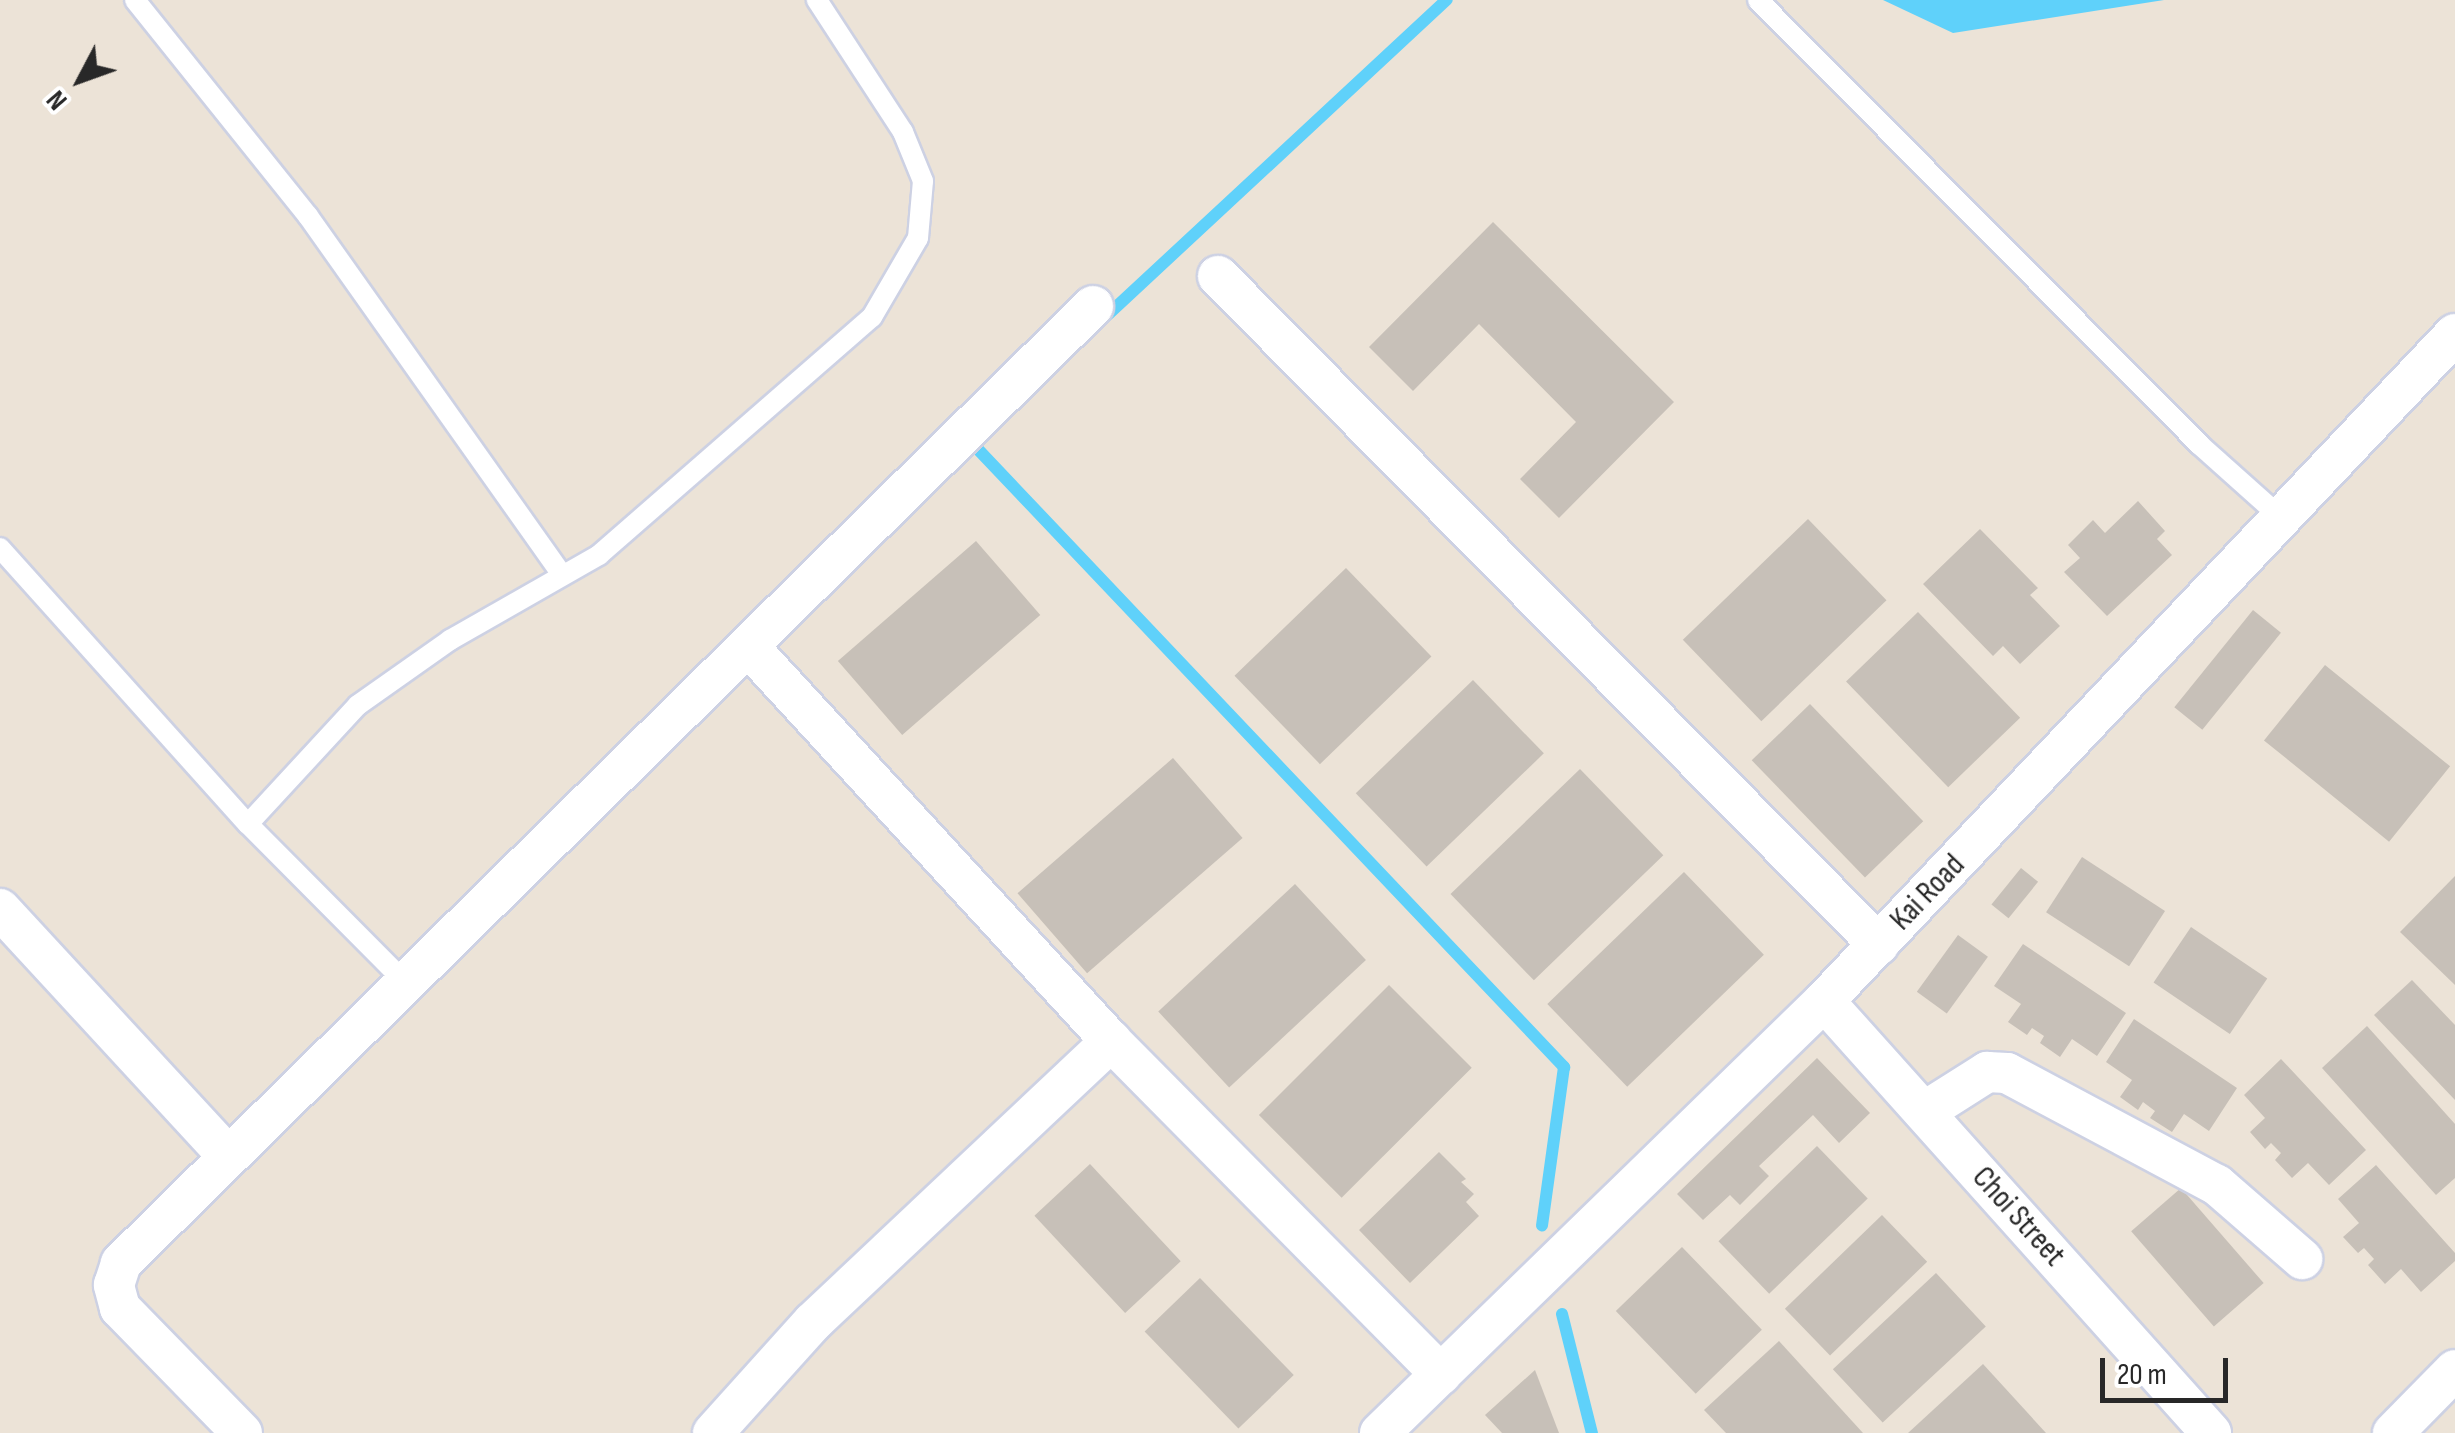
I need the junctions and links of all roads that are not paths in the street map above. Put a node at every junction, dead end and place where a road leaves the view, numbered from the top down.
1 (135, 0) edge
2 (818, 0) edge
3 (1758, 0) edge
4 (1218, 276) dead end
5 (1094, 306) dead end
6 (2455, 334) edge
7 (2284, 520) junction
8 (0, 548) edge
9 (562, 575) junction
10 (748, 646) junction
11 (248, 824) junction
12 (0, 909) edge
13 (1879, 944) junction
14 (404, 980) junction
15 (1824, 1000) junction
16 (1110, 1041) junction
17 (1924, 1112) junction
18 (226, 1154) junction
19 (2302, 1260) dead end
20 (2455, 1370) edge
21 (1441, 1374) junction
22 (242, 1433) edge
23 (713, 1433) edge
24 (1380, 1433) edge
25 (2211, 1433) edge
26 (2393, 1433) edge

1 - 9 lane
2 - 9 lane
3 - 7 lane
4 - 13 street
5 - 10 street
6 - 7 street, Kai Road
7 - 13 street, Kai Road
8 - 11 lane
9 - 11 lane
10 - 14 street
10 - 16 street
11 - 14 lane
12 - 18 street
13 - 15 street, Kai Road
14 - 18 street
15 - 17 street, Choi Street
15 - 21 street, Kai Road
16 - 21 street
16 - 23 street
17 - 19 street
17 - 25 street, Choi Street
18 - 22 street
20 - 26 street
21 - 24 street, Kai Road

